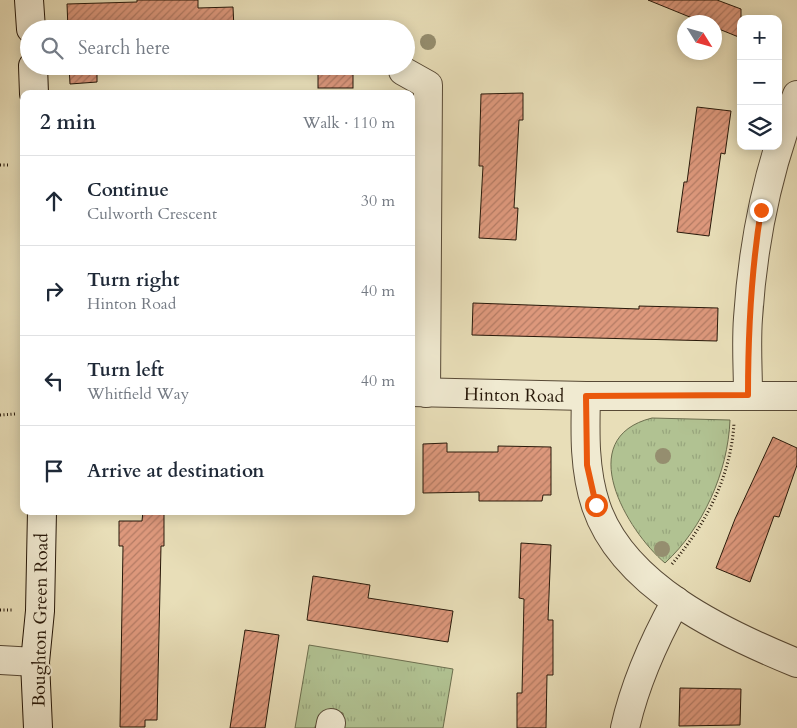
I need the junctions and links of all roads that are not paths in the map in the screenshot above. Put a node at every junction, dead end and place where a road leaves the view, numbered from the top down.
1 (29, 0) edge
2 (30, 20) edge
3 (33, 75) edge
4 (410, 75) edge
5 (34, 90) edge
6 (797, 95) edge
7 (418, 392) edge
8 (742, 395) junction
9 (586, 396) junction
10 (797, 396) edge
11 (42, 515) edge
12 (676, 601) junction
13 (0, 660) edge
14 (35, 662) junction
15 (797, 663) edge
16 (38, 728) edge
17 (625, 728) edge

1 - 2 street
3 - 5 street
4 - 7 street
6 - 8 street
7 - 9 street, Hinton Road
8 - 9 street, Hinton Road
8 - 10 street, Hinton Road
9 - 12 street
11 - 14 street, Boughton Green Road
12 - 15 street
12 - 17 street
13 - 14 street
14 - 16 street, Boughton Green Road

